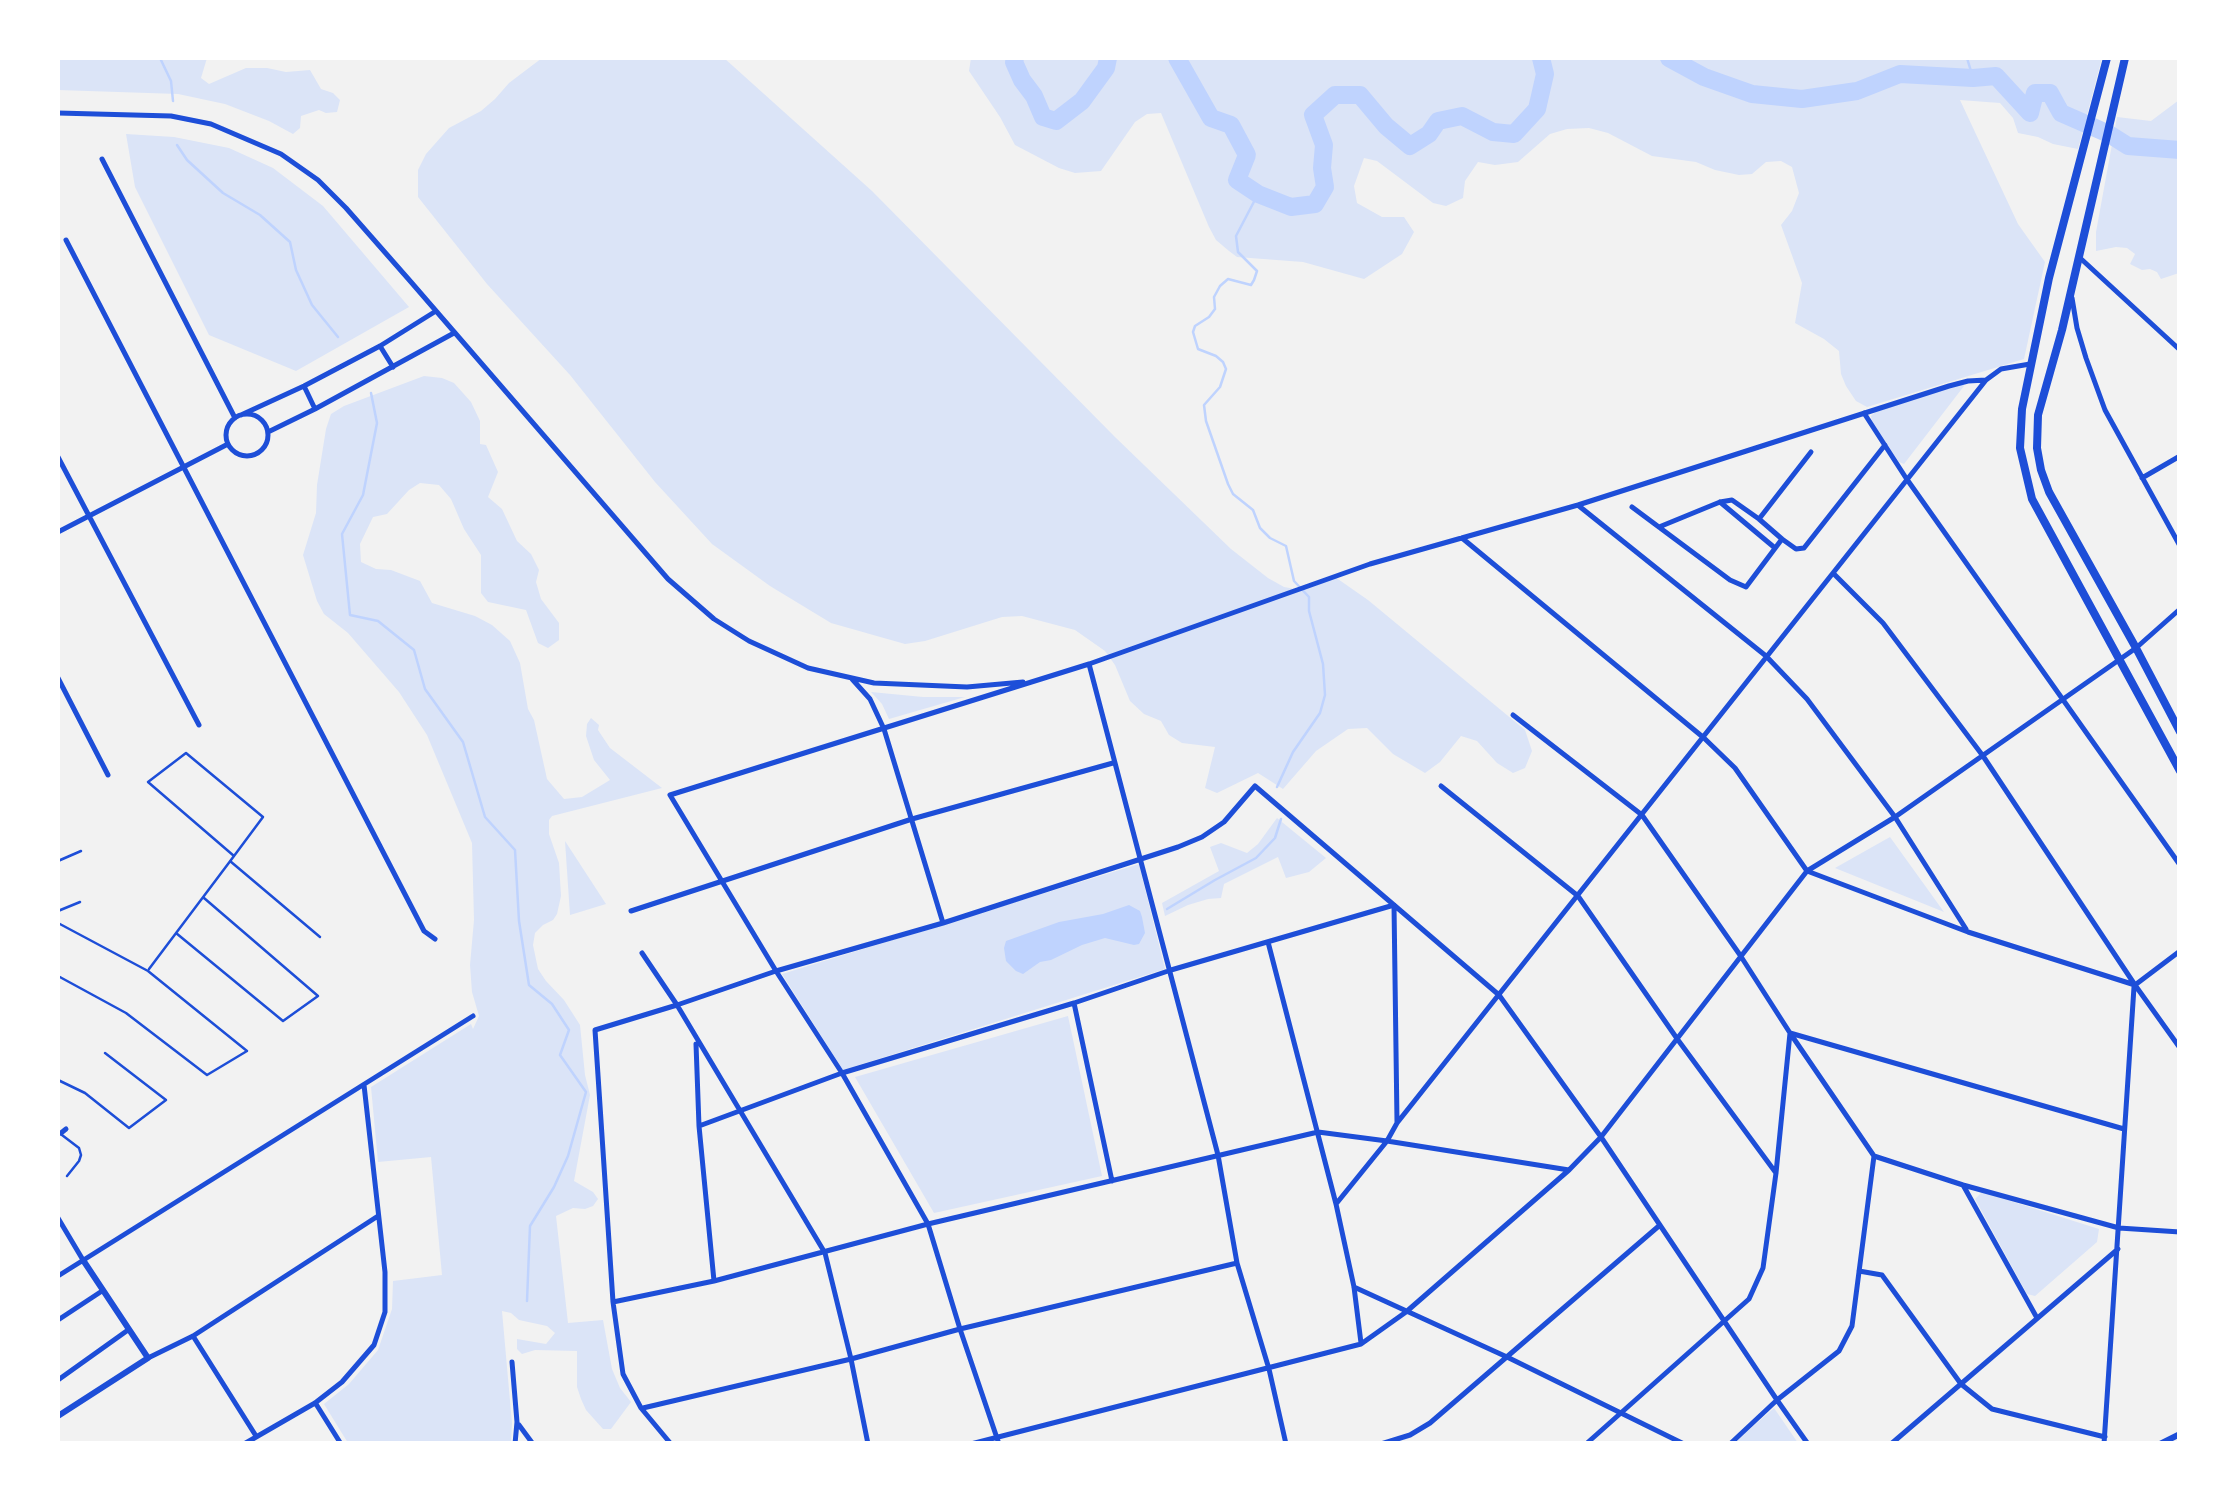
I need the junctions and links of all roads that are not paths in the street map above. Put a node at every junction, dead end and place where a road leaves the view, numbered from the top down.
1 (2107, 58) edge
2 (2126, 58) edge
3 (58, 113) edge
4 (102, 159) dead end
5 (66, 240) dead end
6 (2079, 257) junction
7 (2071, 286) junction
8 (436, 311) junction
9 (454, 333) junction
10 (2176, 341) edge
11 (380, 346) junction
12 (2180, 350) edge
13 (2030, 364) junction
14 (2052, 366) junction
15 (393, 367) junction
16 (1986, 380) junction
17 (304, 386) junction
18 (315, 409) junction
19 (1864, 413) junction
20 (238, 416) junction
21 (268, 432) junction
22 (228, 444) junction
23 (1885, 445) junction
24 (1811, 452) dead end
25 (2180, 456) edge
26 (58, 458) edge
27 (184, 466) junction
28 (1906, 478) junction
29 (2142, 478) junction
30 (1720, 502) junction
31 (1578, 505) junction
32 (1632, 507) dead end
33 (88, 516) junction
34 (1759, 518) junction
35 (1659, 527) junction
36 (58, 532) edge
37 (1462, 538) junction
38 (1782, 538) junction
39 (2180, 546) edge
40 (1774, 548) junction
41 (1833, 574) junction
42 (2180, 609) edge
43 (2136, 648) junction
44 (1766, 656) junction
45 (2120, 659) junction
46 (1089, 664) junction
47 (58, 678) edge
48 (852, 679) junction
49 (1036, 681) junction
50 (2063, 700) junction
51 (1513, 715) dead end
52 (199, 725) dead end
53 (884, 729) junction
54 (2180, 732) edge
55 (1704, 738) junction
56 (1983, 756) junction
57 (1113, 762) junction
58 (2180, 772) edge
59 (108, 774) dead end
60 (1441, 786) dead end
61 (1642, 815) junction
62 (1895, 818) junction
63 (912, 819) junction
64 (82, 851) dead end
65 (234, 856) junction
66 (1142, 859) junction
67 (58, 861) edge
68 (230, 861) junction
69 (2180, 865) edge
70 (1807, 871) junction
71 (723, 881) junction
72 (1578, 896) junction
73 (203, 897) junction
74 (80, 902) dead end
75 (1394, 905) junction
76 (58, 911) edge
77 (631, 911) dead end
78 (58, 922) edge
79 (943, 922) junction
80 (176, 932) junction
81 (1968, 932) junction
82 (320, 937) dead end
83 (435, 939) dead end
84 (1268, 942) junction
85 (2180, 951) edge
86 (642, 953) dead end
87 (1740, 955) junction
88 (1170, 970) junction
89 (148, 971) junction
90 (776, 971) junction
91 (58, 976) edge
92 (2134, 984) junction
93 (1499, 995) junction
94 (1074, 1003) junction
95 (677, 1005) junction
96 (473, 1016) dead end
97 (1790, 1033) junction
98 (696, 1039) junction
99 (1678, 1040) junction
100 (2180, 1048) edge
101 (105, 1054) dead end
102 (842, 1073) junction
103 (58, 1080) edge
104 (364, 1084) junction
105 (742, 1111) junction
106 (1396, 1123) junction
107 (698, 1126) junction
108 (2124, 1129) junction
109 (1318, 1132) junction
110 (61, 1134) edge
111 (1601, 1136) junction
112 (1386, 1141) junction
113 (1218, 1156) junction
114 (1874, 1156) junction
115 (1569, 1170) junction
116 (1776, 1174) junction
117 (67, 1176) dead end
118 (1112, 1181) junction
119 (1963, 1185) junction
120 (1336, 1204) junction
121 (378, 1216) junction
122 (58, 1218) edge
123 (928, 1224) junction
124 (1660, 1225) junction
125 (2119, 1228) junction
126 (61, 1232) edge
127 (2180, 1232) edge
128 (2118, 1248) junction
129 (825, 1253) junction
130 (83, 1260) junction
131 (1237, 1264) junction
132 (1859, 1272) junction
133 (58, 1276) edge
134 (714, 1281) junction
135 (1354, 1287) junction
136 (102, 1291) junction
137 (613, 1302) junction
138 (1406, 1312) junction
139 (2037, 1318) junction
140 (58, 1320) edge
141 (1724, 1322) junction
142 (960, 1329) junction
143 (128, 1330) junction
144 (193, 1336) junction
145 (1361, 1344) junction
146 (1507, 1357) junction
147 (148, 1358) junction
148 (851, 1358) junction
149 (512, 1362) dead end
150 (1268, 1369) junction
151 (58, 1380) edge
152 (1960, 1384) junction
153 (1776, 1400) junction
154 (315, 1403) junction
155 (641, 1408) junction
156 (1620, 1413) junction
157 (58, 1416) edge
158 (517, 1422) junction
159 (2180, 1434) edge
160 (256, 1436) junction
161 (999, 1440) edge
162 (2105, 1440) edge
163 (244, 1444) edge
164 (341, 1444) edge
165 (516, 1444) edge
166 (533, 1444) edge
167 (671, 1444) edge
168 (868, 1444) edge
169 (971, 1444) edge
170 (1286, 1444) edge
171 (1382, 1444) edge
172 (1586, 1444) edge
173 (1684, 1444) edge
174 (1730, 1444) edge
175 (1808, 1444) edge
176 (1891, 1444) edge
177 (2160, 1444) edge

1 - 13 main road
2 - 6 main road
3 - 8 street
4 - 20 street
5 - 27 street
6 - 7 main road
6 - 10 street
7 - 14 main road
7 - 29 street
8 - 9 street
8 - 11 street
9 - 15 street
9 - 48 street
10 - 12 street
11 - 15 street
11 - 17 street
13 - 14 main road
13 - 16 street
13 - 45 main road
14 - 43 main road
15 - 18 street
16 - 19 street
16 - 28 street
17 - 18 street
17 - 20 street
18 - 21 street
19 - 23 street
19 - 31 street
20 - 21 street
20 - 22 street
21 - 22 street
22 - 27 street
23 - 28 street
23 - 38 street
24 - 34 street
25 - 29 street
26 - 33 street
27 - 33 street
27 - 83 street
28 - 41 street
28 - 50 street
29 - 39 street
30 - 34 street
30 - 35 street
30 - 40 street
31 - 37 street
31 - 44 street
32 - 35 street
33 - 36 street
33 - 52 street
34 - 38 street
35 - 40 street
37 - 46 street
37 - 55 street
38 - 40 street
41 - 44 street
41 - 56 street
42 - 43 street
43 - 45 street
43 - 54 main road
44 - 55 street
44 - 62 street
45 - 50 street
45 - 58 main road
46 - 49 street
46 - 57 street
47 - 59 street
48 - 49 street
48 - 53 street
49 - 53 street
50 - 56 street
50 - 69 street
51 - 61 street
53 - 63 street
53 - 71 street
55 - 61 street
55 - 70 street
56 - 62 street
56 - 92 street
57 - 63 street
57 - 66 street
60 - 72 street
61 - 72 street
61 - 87 street
62 - 70 street
62 - 81 street
63 - 71 street
63 - 79 street
64 - 67 lane
65 - 65 lane
65 - 68 lane
66 - 75 street
66 - 79 street
66 - 88 street
68 - 73 lane
68 - 82 lane
70 - 81 street
70 - 87 street
71 - 77 street
71 - 90 street
72 - 93 street
72 - 99 street
73 - 80 lane
73 - 80 lane
74 - 76 lane
75 - 84 street
75 - 93 street
75 - 106 street
78 - 89 lane
79 - 90 street
80 - 89 lane
81 - 92 street
84 - 88 street
84 - 109 street
85 - 92 street
86 - 95 street
87 - 97 street
87 - 99 street
88 - 94 street
88 - 113 street
89 - 91 lane
90 - 95 street
90 - 102 street
92 - 100 street
92 - 108 street
93 - 106 street
93 - 111 street
94 - 102 street
94 - 118 street
95 - 98 street
95 - 137 street
96 - 104 street
97 - 108 street
97 - 114 street
97 - 116 street
98 - 105 street
98 - 107 street
99 - 111 street
99 - 116 street
101 - 103 lane
102 - 105 street
102 - 123 street
104 - 121 street
104 - 130 street
105 - 107 street
105 - 129 street
106 - 112 street
107 - 134 street
108 - 125 street
109 - 112 street
109 - 113 street
109 - 120 street
110 - 117 lane
111 - 115 street
111 - 124 street
112 - 115 street
112 - 120 street
113 - 118 street
113 - 131 street
114 - 119 street
114 - 132 street
115 - 138 street
116 - 141 street
118 - 123 street
119 - 125 street
119 - 139 street
120 - 135 street
121 - 144 street
121 - 154 street
122 - 126 street
123 - 129 street
123 - 142 street
124 - 141 street
124 - 146 street
125 - 127 street
125 - 128 street
126 - 130 street
128 - 139 street
128 - 162 street
129 - 134 street
129 - 148 street
130 - 133 street
130 - 136 street
131 - 142 street
131 - 150 street
132 - 152 street
132 - 153 street
134 - 137 street
135 - 138 street
135 - 145 street
136 - 140 street
136 - 143 street
137 - 155 street
138 - 145 street
138 - 146 street
139 - 152 street
141 - 153 street
141 - 156 street
142 - 148 street
142 - 161 street
143 - 147 street
143 - 151 street
144 - 147 street
144 - 160 street
145 - 150 street
146 - 156 street
146 - 171 street
147 - 157 street
148 - 155 street
148 - 168 street
149 - 158 street
150 - 161 street
150 - 170 street
152 - 162 street
152 - 176 street
153 - 174 street
153 - 175 street
154 - 160 street
154 - 164 street
155 - 167 street
156 - 172 street
156 - 173 street
158 - 165 street
158 - 166 street
159 - 177 street
160 - 163 street
161 - 169 street

